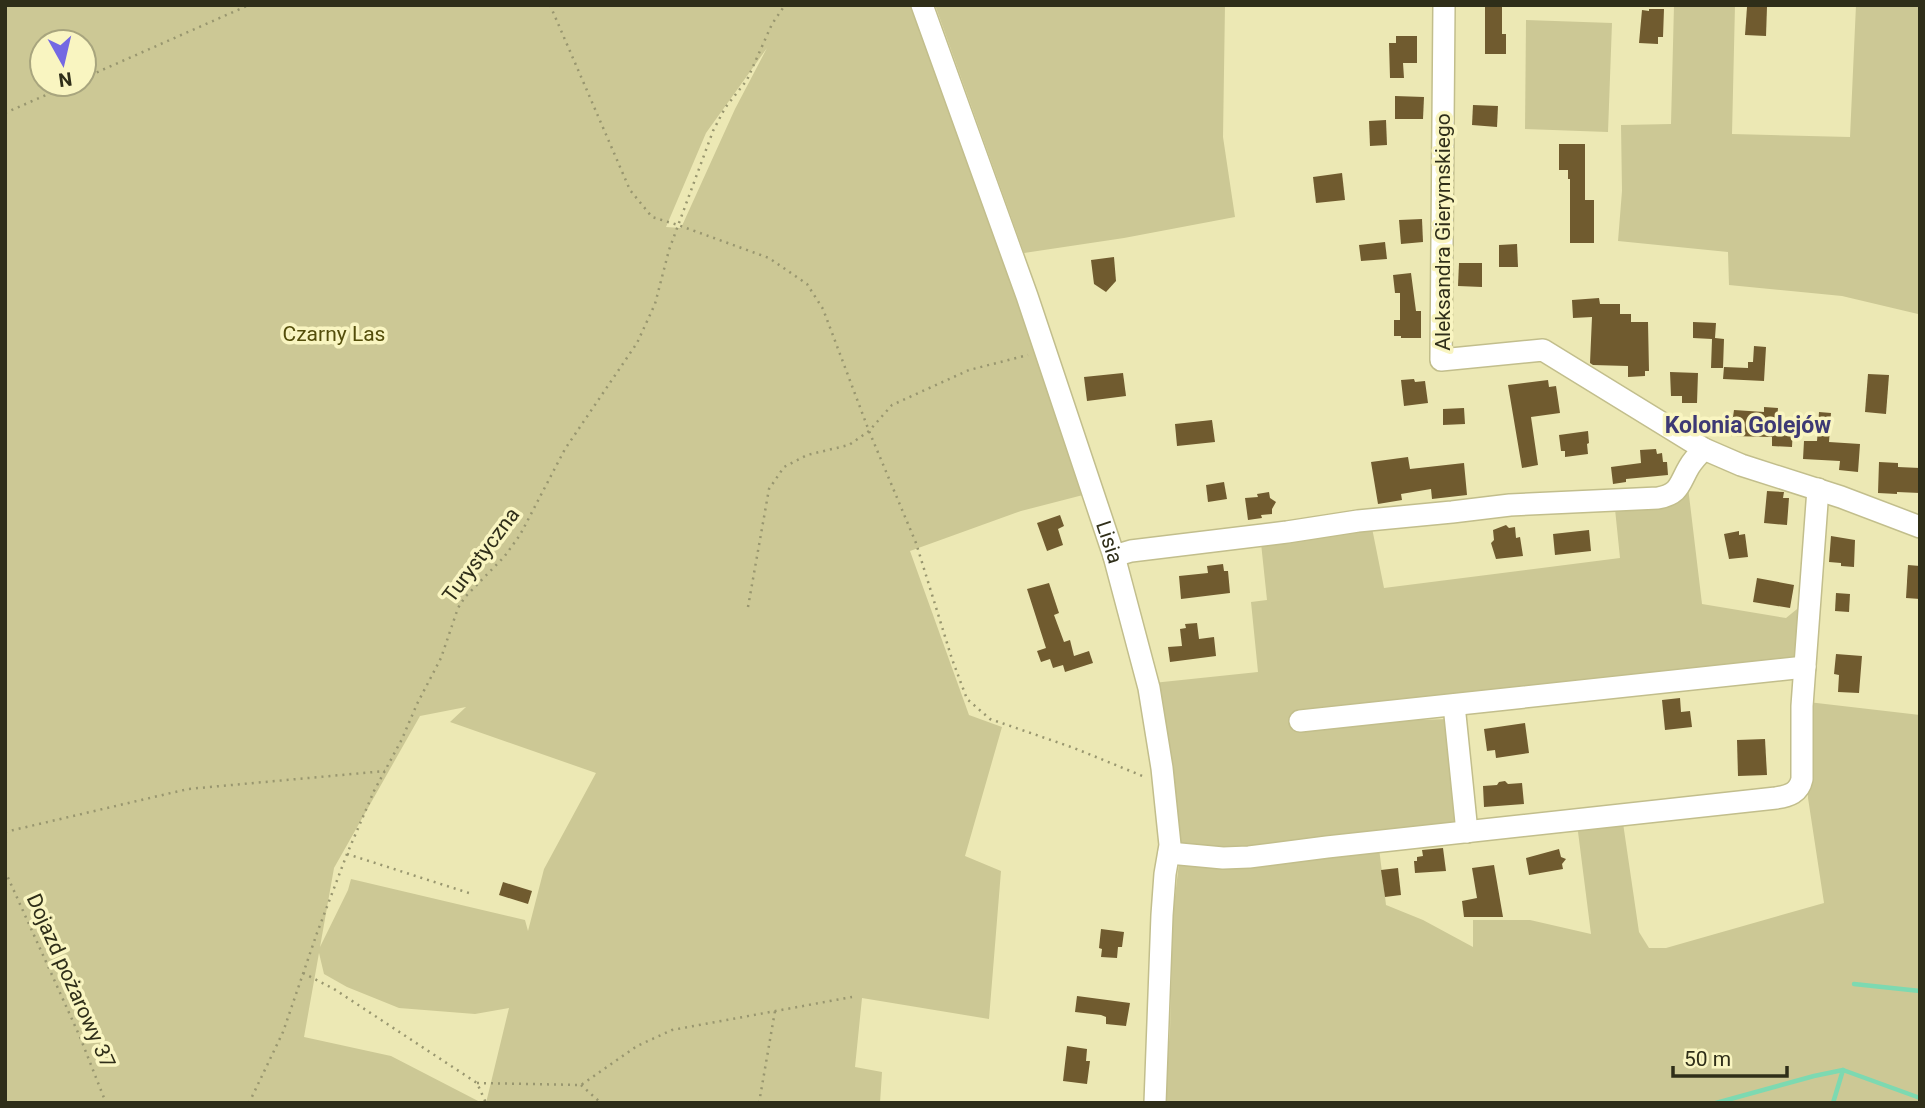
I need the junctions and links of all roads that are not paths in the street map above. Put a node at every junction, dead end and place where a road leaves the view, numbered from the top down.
1 (922, 5) edge
2 (1444, 5) edge
3 (1704, 449) junction
4 (1818, 488) junction
5 (1920, 527) edge
6 (1114, 556) junction
7 (1805, 667) junction
8 (1454, 705) junction
9 (1300, 721) dead end
10 (1467, 832) junction
11 (1169, 853) junction
12 (1155, 1103) edge

1 - 6 street, Lisia
2 - 3 street, Aleksandra Gierymskiego
3 - 4 street, Aleksandra Gierymskiego
3 - 6 street
4 - 5 street, Aleksandra Gierymskiego
4 - 7 street
6 - 11 street, Lisia
7 - 8 street
7 - 10 street
8 - 9 street
8 - 10 street
10 - 11 street
11 - 12 street, Lisia

